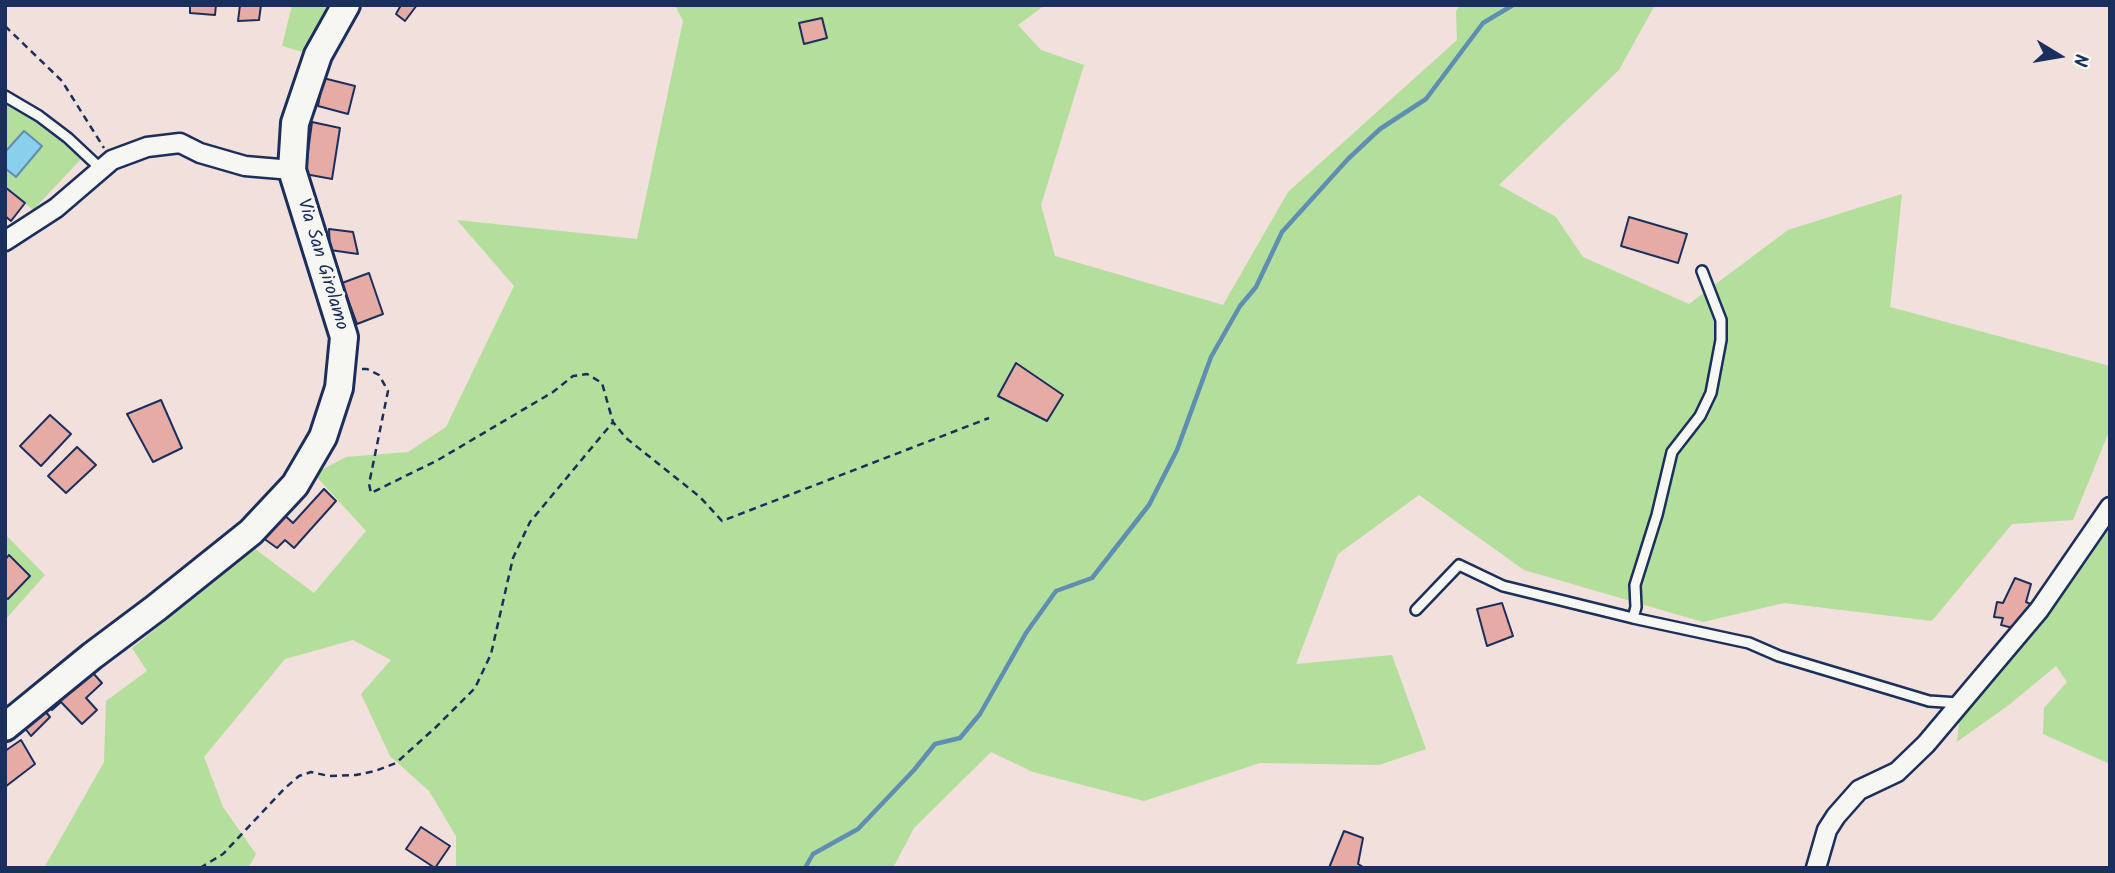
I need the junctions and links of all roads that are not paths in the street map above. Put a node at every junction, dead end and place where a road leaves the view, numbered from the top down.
1 (346, 5) edge
2 (5, 96) edge
3 (107, 164) junction
4 (292, 170) junction
5 (5, 241) edge
6 (1702, 271) dead end
7 (2110, 507) edge
8 (1416, 610) dead end
9 (1633, 618) junction
10 (1961, 704) junction
11 (5, 727) edge
12 (1816, 868) edge

1 - 4 street, Via San Girolamo
2 - 3 lane
3 - 4 street
3 - 5 street
4 - 11 street, Via San Girolamo
6 - 9 lane
7 - 10 street
8 - 9 lane
9 - 10 lane
10 - 12 street

